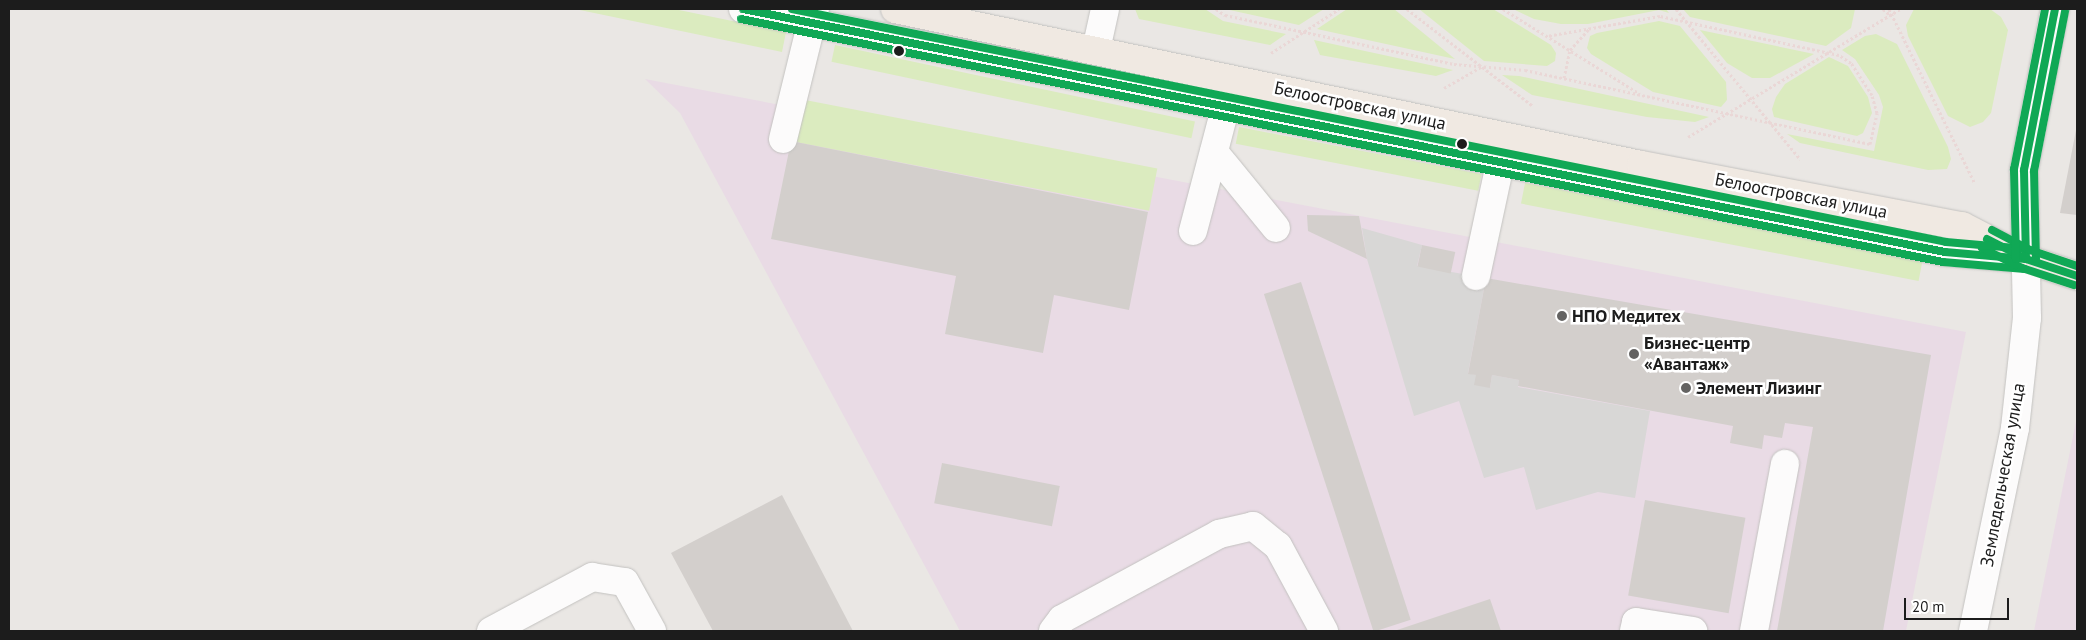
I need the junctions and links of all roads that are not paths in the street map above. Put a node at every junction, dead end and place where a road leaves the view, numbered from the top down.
1 (743, 9) edge
2 (895, 9) edge
3 (1105, 9) edge
4 (2055, 9) edge
5 (813, 16) edge
6 (1096, 50) junction
7 (1233, 79) junction
8 (1226, 108) junction
9 (782, 139) dead end
10 (1502, 150) junction
11 (1214, 152) junction
12 (1276, 228) dead end
13 (1193, 231) dead end
14 (2026, 259) junction
15 (1476, 276) dead end
16 (2077, 276) edge
17 (1785, 464) dead end
18 (491, 631) edge
19 (652, 631) edge
20 (1053, 631) edge
21 (1324, 631) edge
22 (1634, 631) edge
23 (1693, 631) edge
24 (1754, 631) edge
25 (1973, 631) edge

1 - 5 street, Белоостровская улица
2 - 6 main road, Белоостровская улица
3 - 6 street
4 - 14 street, Земледельческая улица
5 - 8 street, Белоостровская улица
5 - 9 street
6 - 7 main road, Белоостровская улица
7 - 8 street
7 - 10 main road, Белоостровская улица
8 - 10 street, Белоостровская улица
8 - 11 street
10 - 14 main road, Белоостровская улица
10 - 15 street
11 - 12 street
11 - 13 street
14 - 16 main road, Белоостровская улица
14 - 25 street, Земледельческая улица
17 - 24 street
18 - 19 street
20 - 21 street
22 - 23 street

